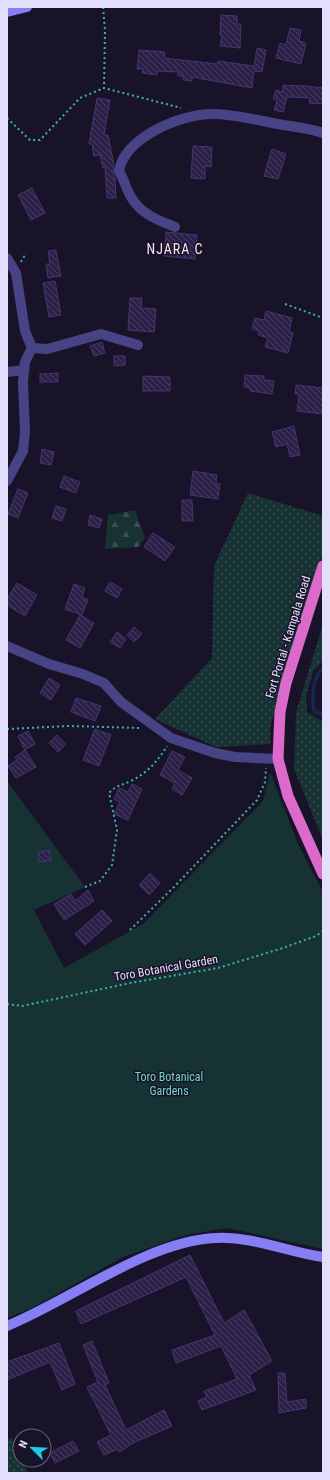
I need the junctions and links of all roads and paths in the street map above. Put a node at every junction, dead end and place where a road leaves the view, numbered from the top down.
1 (27, 7) edge
2 (103, 7) edge
3 (7, 12) edge
4 (104, 88) junction
5 (194, 116) junction
6 (7, 118) edge
7 (323, 133) edge
8 (175, 227) dead end
9 (7, 258) edge
10 (285, 304) dead end
11 (323, 318) edge
12 (138, 345) dead end
13 (32, 348) junction
14 (24, 370) junction
15 (7, 372) edge
16 (7, 481) edge
17 (323, 566) edge
18 (7, 646) edge
19 (145, 721) junction
20 (7, 729) edge
21 (171, 738) junction
22 (265, 759) junction
23 (278, 759) junction
24 (323, 874) edge
25 (85, 887) dead end
26 (130, 930) dead end
27 (323, 931) edge
28 (7, 1004) edge
29 (323, 1257) edge
30 (7, 1326) edge

1 - 3 main road
2 - 4 path
4 - 5 path
4 - 6 path
5 - 7 street
5 - 8 street
9 - 13 street
10 - 11 path
12 - 13 street
13 - 14 street
14 - 15 street
14 - 16 street
17 - 23 highway, Fort Portal - Kampala Road
18 - 19 street
19 - 20 path
19 - 21 street
21 - 22 street
21 - 25 path
22 - 23 street
22 - 26 path
23 - 24 highway, Fort Portal - Kampala Road
27 - 28 path, Toro Botanical Garden
29 - 30 main road

